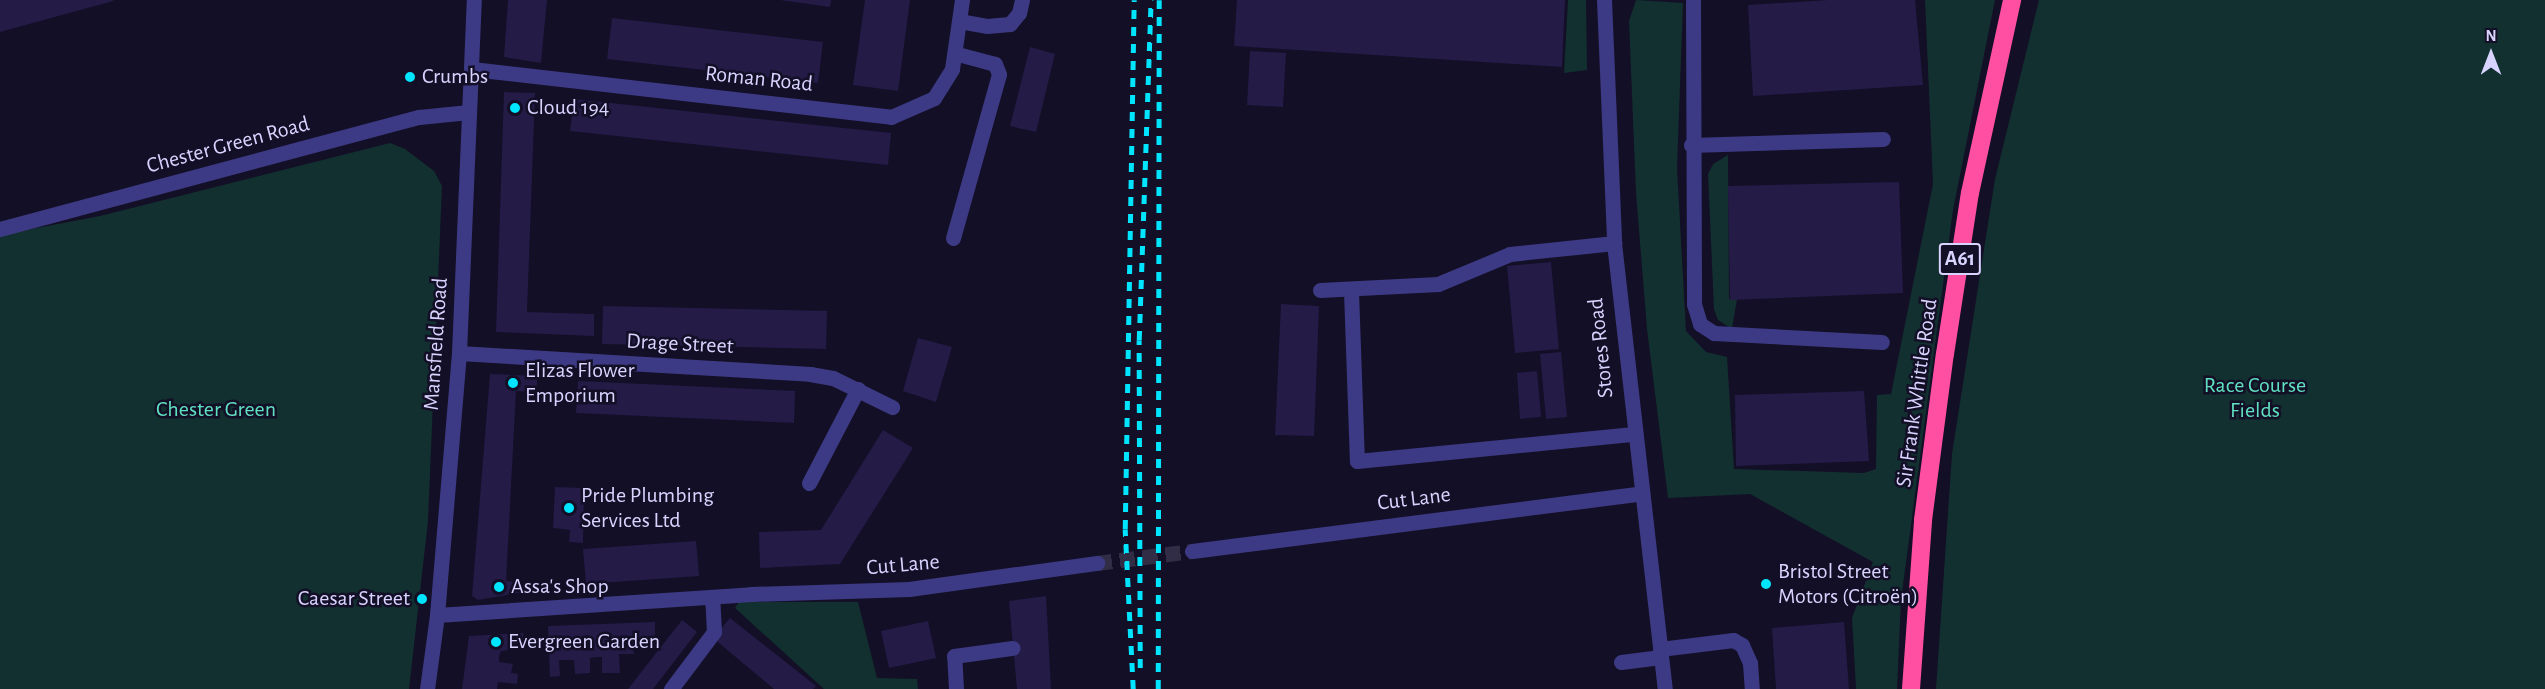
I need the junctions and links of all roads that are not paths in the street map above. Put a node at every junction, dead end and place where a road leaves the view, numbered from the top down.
1 (474, 0) edge
2 (962, 0) edge
3 (1022, 0) edge
4 (1604, 0) edge
5 (1693, 0) edge
6 (2012, 0) edge
7 (959, 21) junction
8 (954, 54) junction
9 (472, 69) junction
10 (469, 112) junction
11 (1882, 139) dead end
12 (1691, 145) junction
13 (0, 229) edge
14 (953, 238) dead end
15 (1614, 243) junction
16 (1320, 290) dead end
17 (1352, 291) junction
18 (1882, 342) dead end
19 (459, 353) junction
20 (858, 389) junction
21 (892, 407) dead end
22 (1634, 434) junction
23 (809, 483) dead end
24 (1642, 493) junction
25 (1192, 551) tunnel mouth
26 (1097, 563) tunnel mouth
27 (712, 597) junction
28 (437, 615) junction
29 (1012, 648) dead end
30 (1661, 653) junction
31 (1621, 662) dead end
32 (427, 689) edge
33 (671, 689) edge
34 (956, 689) edge
35 (1665, 689) edge
36 (1752, 689) edge
37 (1911, 689) edge

1 - 9 street, Mansfield Road
2 - 7 street, Roman Road
3 - 7 street
4 - 15 street, Stores Road
5 - 12 street
6 - 37 highway, Sir Frank Whittle Road / A61
7 - 8 street, Roman Road
8 - 9 street, Roman Road
8 - 14 street
9 - 10 street, Mansfield Road
10 - 13 street, Chester Green Road
10 - 19 street, Mansfield Road
11 - 12 street
12 - 18 street
15 - 17 street
15 - 22 street, Stores Road
16 - 17 street
17 - 22 street
19 - 20 street, Drage Street
19 - 28 street, Mansfield Road
20 - 21 street, Drage Street
20 - 23 street
22 - 24 street, Stores Road
24 - 25 street, Cut Lane
24 - 30 street, Stores Road
26 - 27 street, Cut Lane
27 - 28 street
27 - 33 street
28 - 32 street, Mansfield Road
29 - 34 street
30 - 31 street
30 - 35 street, Stores Road
30 - 36 street

